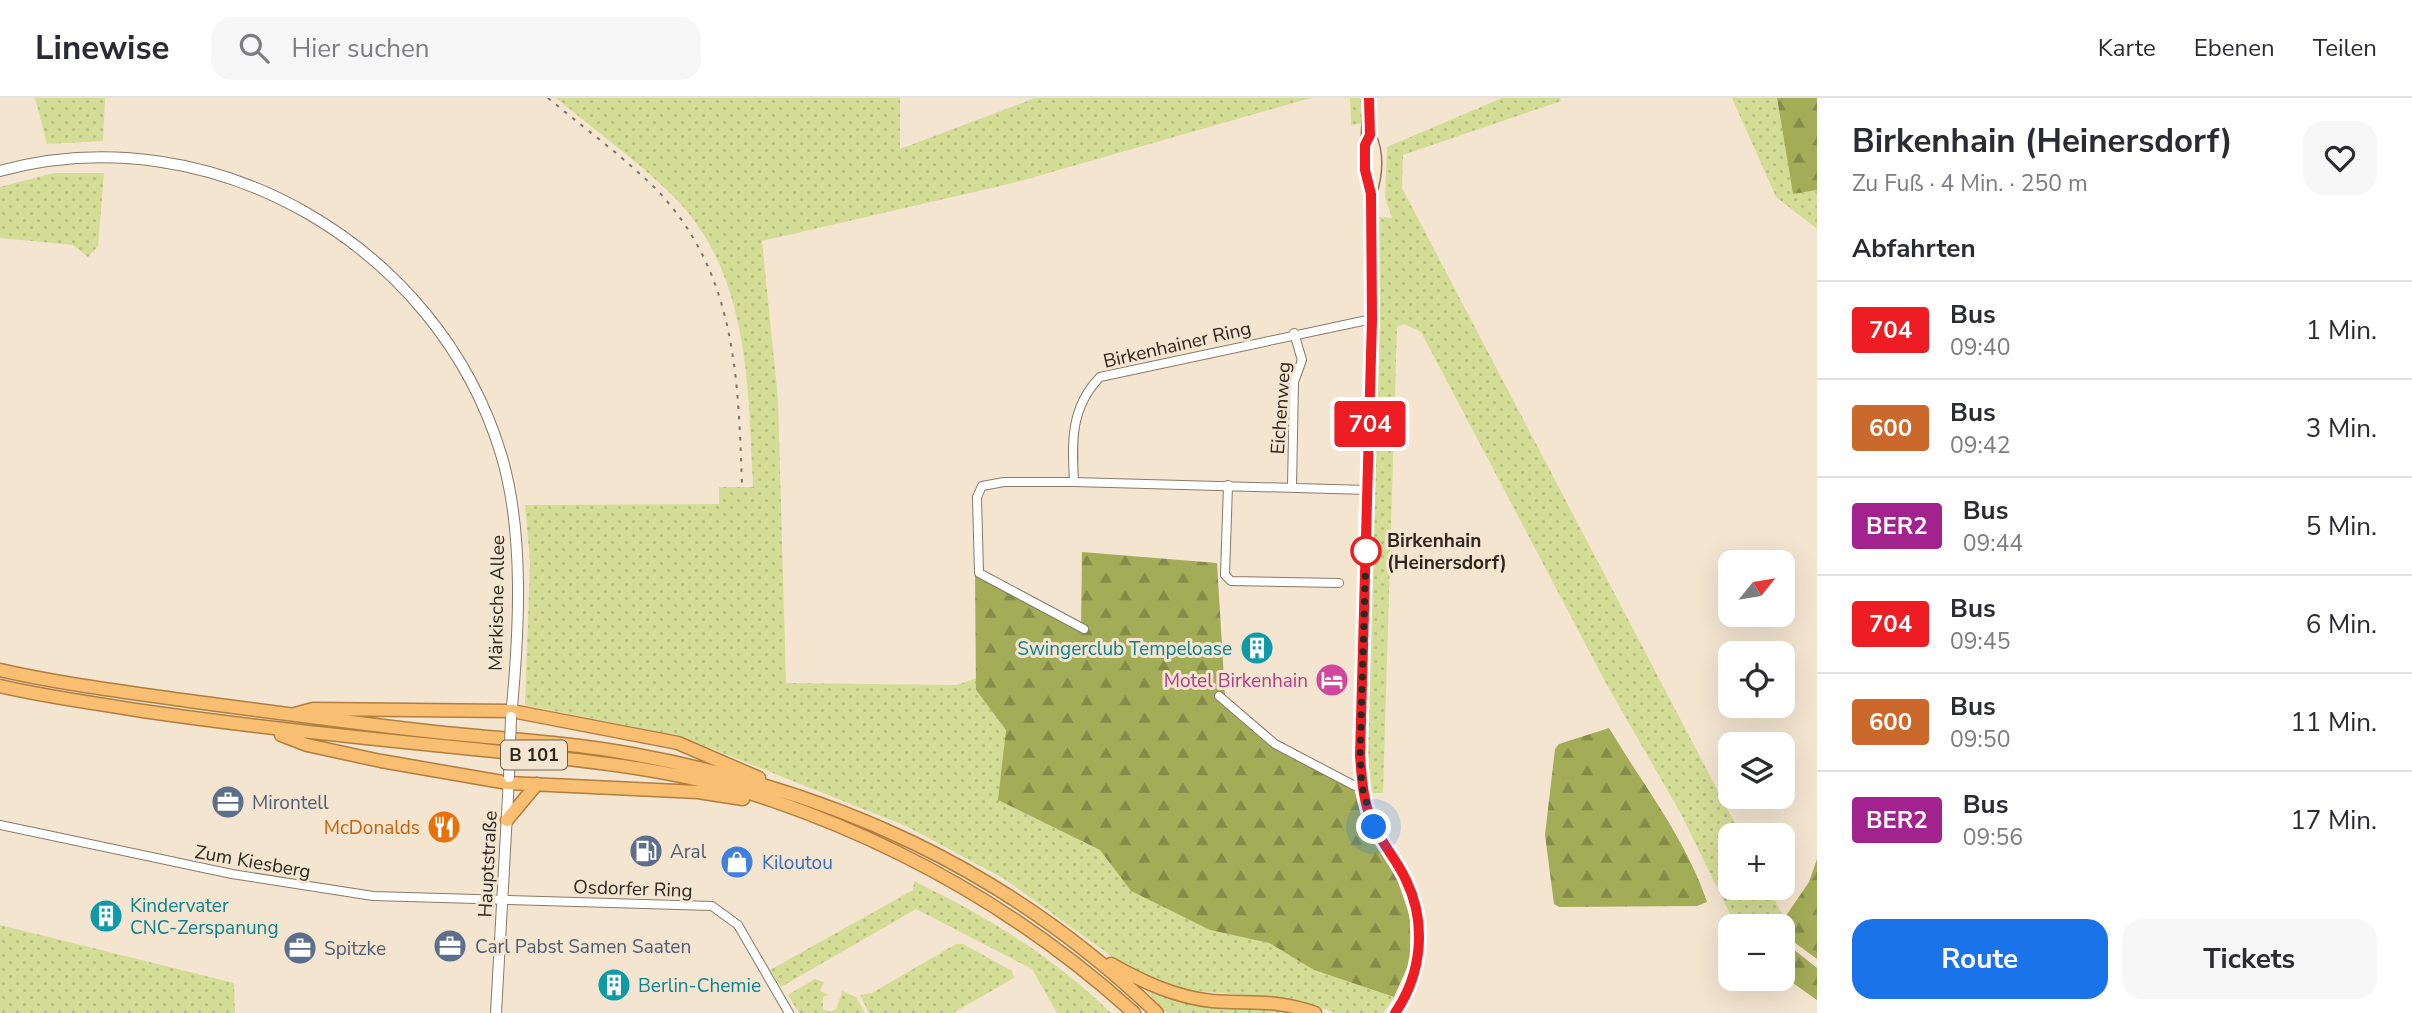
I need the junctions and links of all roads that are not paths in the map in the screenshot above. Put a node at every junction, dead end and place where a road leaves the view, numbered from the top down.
1 (1369, 98) edge
2 (0, 171) edge
3 (1372, 319) junction
4 (1294, 333) junction
5 (1074, 482) junction
6 (1228, 485) junction
7 (1292, 486) junction
8 (1368, 490) junction
9 (1339, 583) dead end
10 (1084, 629) dead end
11 (0, 670) edge
12 (0, 687) edge
13 (1219, 696) dead end
14 (512, 714) junction
15 (291, 715) junction
16 (260, 728) junction
17 (508, 780) junction
18 (537, 784) junction
19 (772, 787) junction
20 (1362, 787) junction
21 (802, 812) junction
22 (507, 820) junction
23 (0, 825) edge
24 (503, 901) junction
25 (1092, 953) junction
26 (496, 1013) edge
27 (789, 1013) edge
28 (1134, 1013) edge
29 (1157, 1013) edge
30 (1315, 1013) edge
31 (1395, 1013) edge

1 - 3 main road
2 - 14 street, Märkische Allee
3 - 4 street, Birkenhainer Ring
3 - 8 main road
4 - 5 street, Birkenhainer Ring
4 - 7 street, Eichenweg
5 - 6 street
5 - 10 street
6 - 7 street
6 - 9 street
7 - 8 street
8 - 20 main road
11 - 15 highway, B 101
12 - 16 highway, B 101
13 - 20 street
14 - 15 highway
14 - 17 street, Hauptstraße, bridge
14 - 19 highway
15 - 19 highway, B 101
16 - 17 highway
16 - 21 highway, B 101
17 - 18 highway
17 - 22 street, Hauptstraße
18 - 21 highway
18 - 22 highway
19 - 25 highway, B 101
20 - 31 main road
21 - 28 highway, B 101
22 - 24 street, Hauptstraße
23 - 24 street, Zum Kiesberg
24 - 26 street, Hauptstraße
24 - 27 street, Osdorfer Ring
25 - 29 highway, B 101
25 - 30 highway

